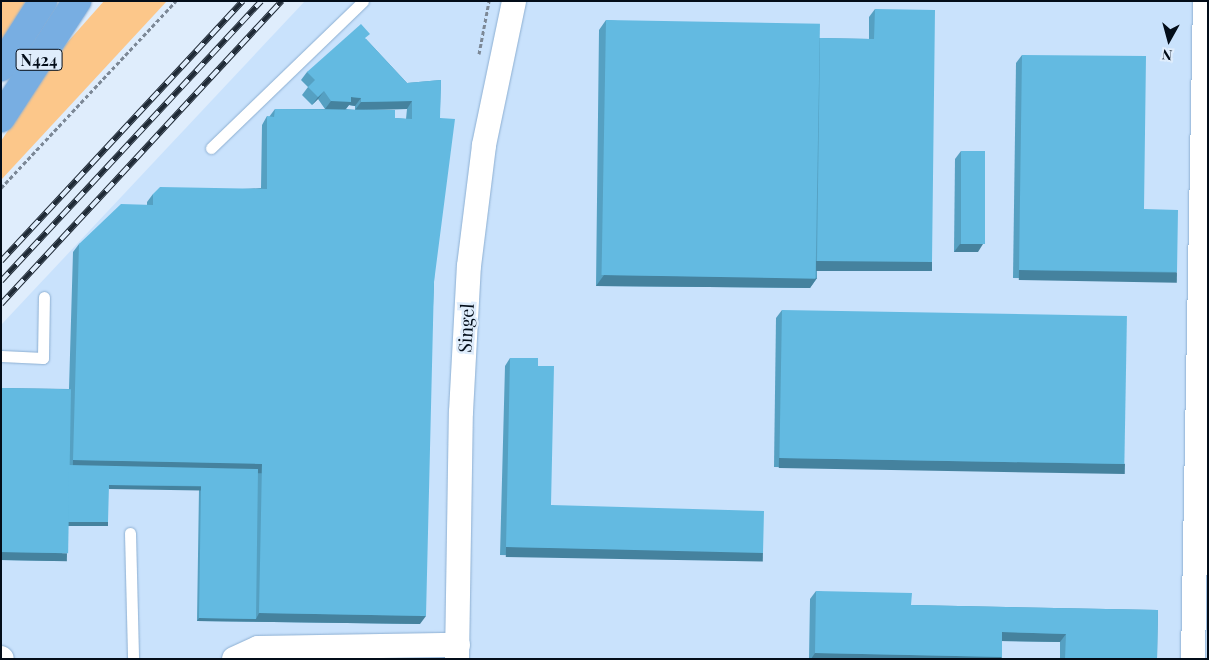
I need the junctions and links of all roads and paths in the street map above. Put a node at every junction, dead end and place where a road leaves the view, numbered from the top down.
1 (44, 1) edge
2 (77, 1) edge
3 (176, 1) edge
4 (363, 1) edge
5 (514, 1) edge
6 (1204, 1) edge
7 (1, 68) edge
8 (1, 118) edge
9 (211, 148) dead end
10 (1, 188) edge
11 (44, 297) dead end
12 (1203, 309) edge
13 (1, 356) edge
14 (130, 533) dead end
15 (457, 652) edge
16 (133, 659) edge
17 (234, 659) edge
18 (1192, 659) edge

1 - 7 highway, N424
2 - 8 highway, N424
3 - 10 path
4 - 9 lane
5 - 15 street, Singel
6 - 12 street
11 - 13 lane
12 - 18 street
14 - 16 lane
15 - 17 street

